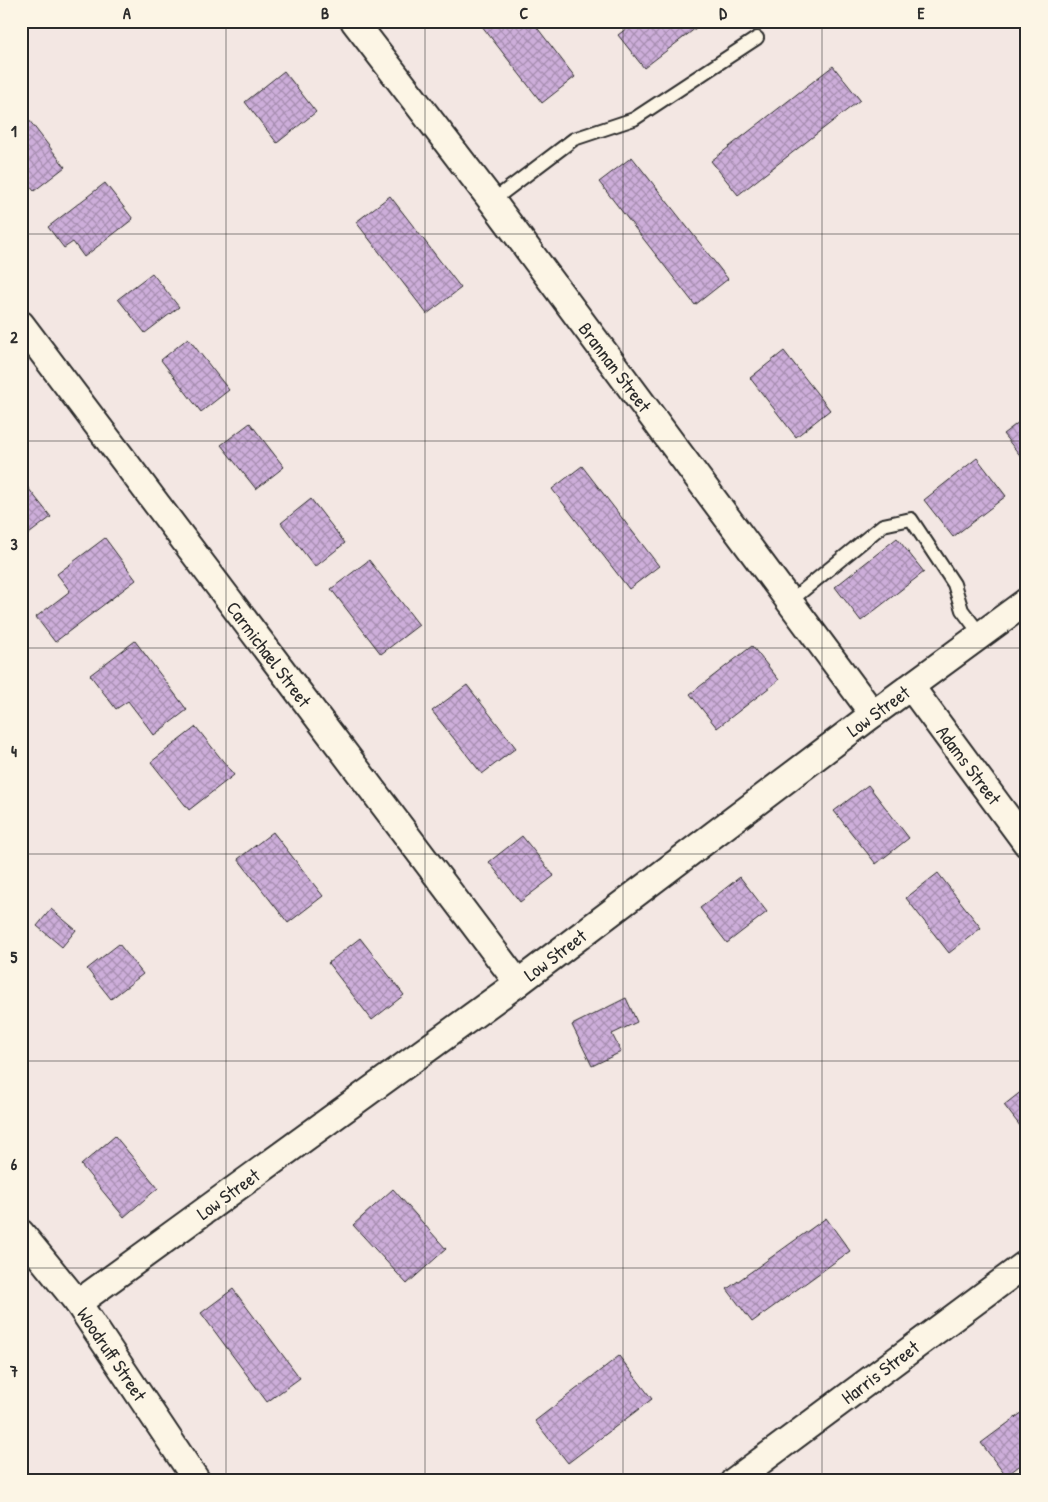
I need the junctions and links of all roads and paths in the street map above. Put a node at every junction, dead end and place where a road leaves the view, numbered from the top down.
1 (354, 21) edge
2 (757, 38) dead end
3 (492, 201) junction
4 (21, 324) edge
5 (1027, 601) edge
6 (788, 602) junction
7 (981, 635) junction
8 (911, 687) junction
9 (873, 714) junction
10 (1027, 844) edge
11 (518, 983) junction
12 (21, 1233) edge
13 (1027, 1263) edge
14 (78, 1303) junction
15 (197, 1481) edge
16 (734, 1481) edge

1 - 3 street, Brannan Street
2 - 3 lane
3 - 6 street, Brannan Street
4 - 11 street, Carmichael Street
5 - 7 street, Low Street
6 - 7 lane
6 - 9 street, Brannan Street
7 - 8 street, Low Street
8 - 9 street, Low Street
8 - 10 street, Adams Street
9 - 11 street, Low Street
11 - 14 street, Low Street
12 - 14 street, Woodruff Street
13 - 16 street, Harris Street
14 - 15 street, Woodruff Street

